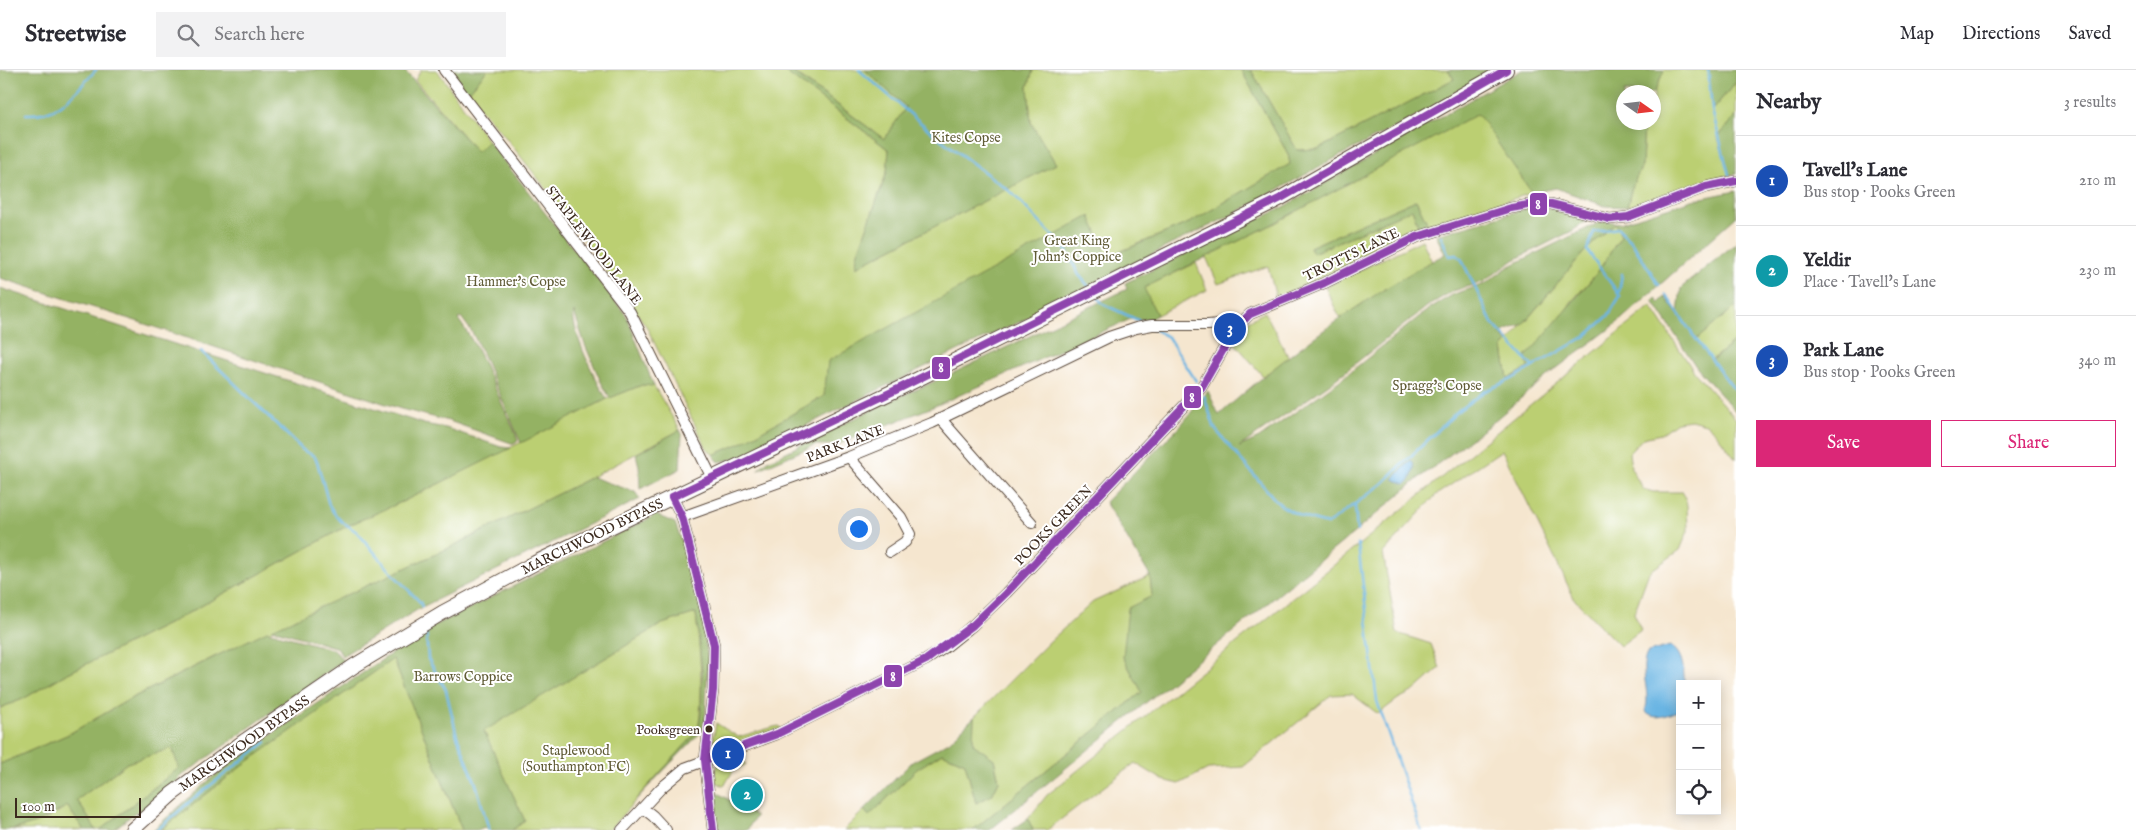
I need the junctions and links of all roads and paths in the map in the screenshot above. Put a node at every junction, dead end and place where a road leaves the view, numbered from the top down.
1 (444, 70) edge
2 (1506, 70) edge
3 (1736, 180) edge
4 (1241, 322) junction
5 (941, 419) junction
6 (849, 457) junction
7 (712, 478) junction
8 (672, 497) junction
9 (682, 517) junction
10 (1032, 523) dead end
11 (890, 552) dead end
12 (705, 760) junction
13 (642, 808) junction
14 (132, 830) edge
15 (622, 830) edge
16 (666, 830) edge
17 (713, 830) edge

1 - 7 street, STAPLEWOOD LANE
2 - 7 main road, MARCHWOOD BYPASS
3 - 4 street, TROTTS LANE
4 - 5 street, PARK LANE
4 - 12 street, POOKS GREEN
5 - 6 street, PARK LANE
5 - 10 street
6 - 9 street, PARK LANE
6 - 11 street
7 - 8 main road, MARCHWOOD BYPASS
8 - 9 street
8 - 14 main road, MARCHWOOD BYPASS
9 - 12 street
12 - 13 street, POOKS GREEN
12 - 17 street
13 - 15 street, POOKS GREEN
13 - 16 street

